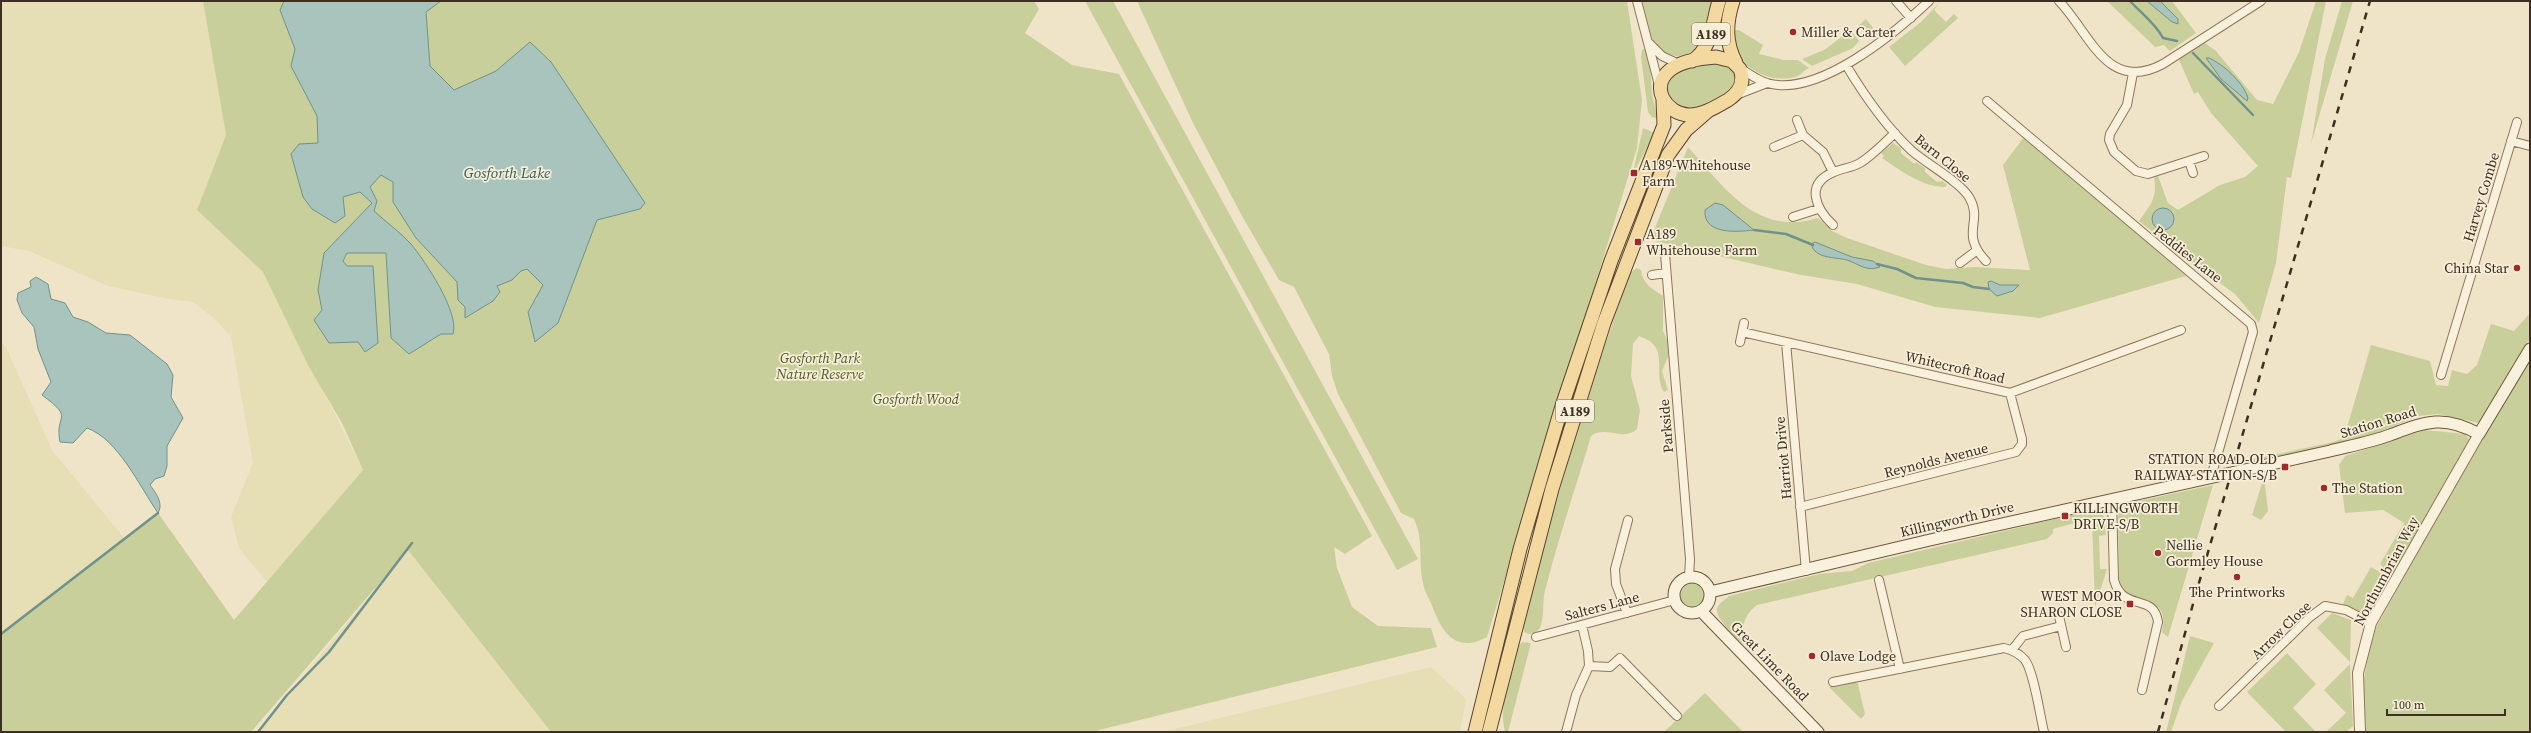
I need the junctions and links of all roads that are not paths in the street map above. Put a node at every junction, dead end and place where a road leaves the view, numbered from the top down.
1 (1637, 1) edge
2 (1719, 1) edge
3 (1733, 1) edge
4 (1896, 1) edge
5 (1929, 1) edge
6 (2060, 1) edge
7 (2261, 1) edge
8 (1911, 18) junction
9 (1649, 42) junction
10 (1687, 63) junction
11 (1737, 64) junction
12 (1846, 65) junction
13 (2133, 73) junction
14 (1767, 83) junction
15 (1662, 96) junction
16 (1729, 99) junction
17 (1988, 101) dead end
18 (1709, 110) junction
19 (1798, 120) dead end
20 (2517, 122) dead end
21 (1895, 133) junction
22 (1803, 135) junction
23 (2511, 141) junction
24 (2530, 146) edge
25 (1774, 147) dead end
26 (2204, 156) dead end
27 (2189, 161) junction
28 (1833, 172) junction
29 (2193, 173) dead end
30 (1818, 208) junction
31 (1793, 217) dead end
32 (1833, 225) dead end
33 (1976, 251) junction
34 (1665, 254) dead end
35 (1986, 261) dead end
36 (1960, 263) dead end
37 (1666, 273) junction
38 (1652, 274) dead end
39 (2182, 330) dead end
40 (1740, 342) dead end
41 (1786, 342) junction
42 (2530, 349) edge
43 (2441, 375) dead end
44 (2010, 392) junction
45 (2479, 434) junction
46 (2211, 477) junction
47 (2112, 499) junction
48 (1800, 507) junction
49 (1628, 520) dead end
50 (1806, 571) junction
51 (1689, 577) junction
52 (1879, 580) dead end
53 (1710, 592) junction
54 (1675, 600) junction
55 (1701, 611) junction
56 (1628, 613) junction
57 (2059, 616) dead end
58 (2371, 623) junction
59 (1582, 625) junction
60 (2062, 626) junction
61 (1536, 637) dead end
62 (2066, 647) dead end
63 (2012, 650) junction
64 (1589, 666) junction
65 (1900, 669) junction
66 (1833, 682) dead end
67 (2142, 690) dead end
68 (2219, 706) dead end
69 (1677, 716) dead end
70 (1475, 732) edge
71 (1489, 732) edge
72 (1566, 732) edge
73 (1818, 732) edge
74 (2044, 732) edge
75 (2360, 732) edge

1 - 9 street
2 - 10 main road, A189
3 - 11 main road, A189
4 - 8 street
5 - 8 street
6 - 13 street
7 - 13 street
8 - 12 street
9 - 10 street
9 - 15 street
10 - 11 main road
10 - 15 main road
11 - 14 street
11 - 16 main road
12 - 14 street
12 - 21 street, Barn Close
13 - 27 street
14 - 16 street
15 - 18 main road
15 - 70 main road, A189
16 - 18 main road
17 - 46 street, Peddies Lane
18 - 71 main road, A189
19 - 22 street
20 - 23 street, Harvey Combe
21 - 28 street, Barn Close
21 - 33 street, Barn Close
22 - 25 street
22 - 28 street
23 - 24 street, Harvey Combe
23 - 43 street, Harvey Combe
26 - 27 street
27 - 29 street
28 - 30 street, Barn Close
30 - 31 street
30 - 32 street
33 - 35 street
33 - 36 street
34 - 37 street, Parkside
37 - 38 street
37 - 51 street, Parkside
39 - 44 street, Whitecroft Road
40 - 41 street, Whitecroft Road
41 - 44 street, Whitecroft Road
41 - 48 street, Harriot Drive
42 - 45 main road
44 - 48 street, Reynolds Avenue
45 - 46 main road, Station Road
45 - 58 street, Northumbrian Way
46 - 47 main road, Killingworth Drive
47 - 50 main road, Killingworth Drive
47 - 67 street
48 - 50 street, Harriot Drive
49 - 56 street
50 - 53 main road, Killingworth Drive
51 - 53 main road
51 - 54 main road
52 - 65 street
53 - 55 main road
54 - 55 main road
54 - 56 street, Salters Lane
55 - 73 main road, Great Lime Road
56 - 59 street, Salters Lane
57 - 60 street
58 - 68 street, Arrow Close
58 - 75 street, Northumbrian Way
59 - 61 street, Salters Lane
59 - 64 street
60 - 62 street
60 - 63 street
63 - 65 street
63 - 74 street
64 - 69 street
64 - 72 street
65 - 66 street

